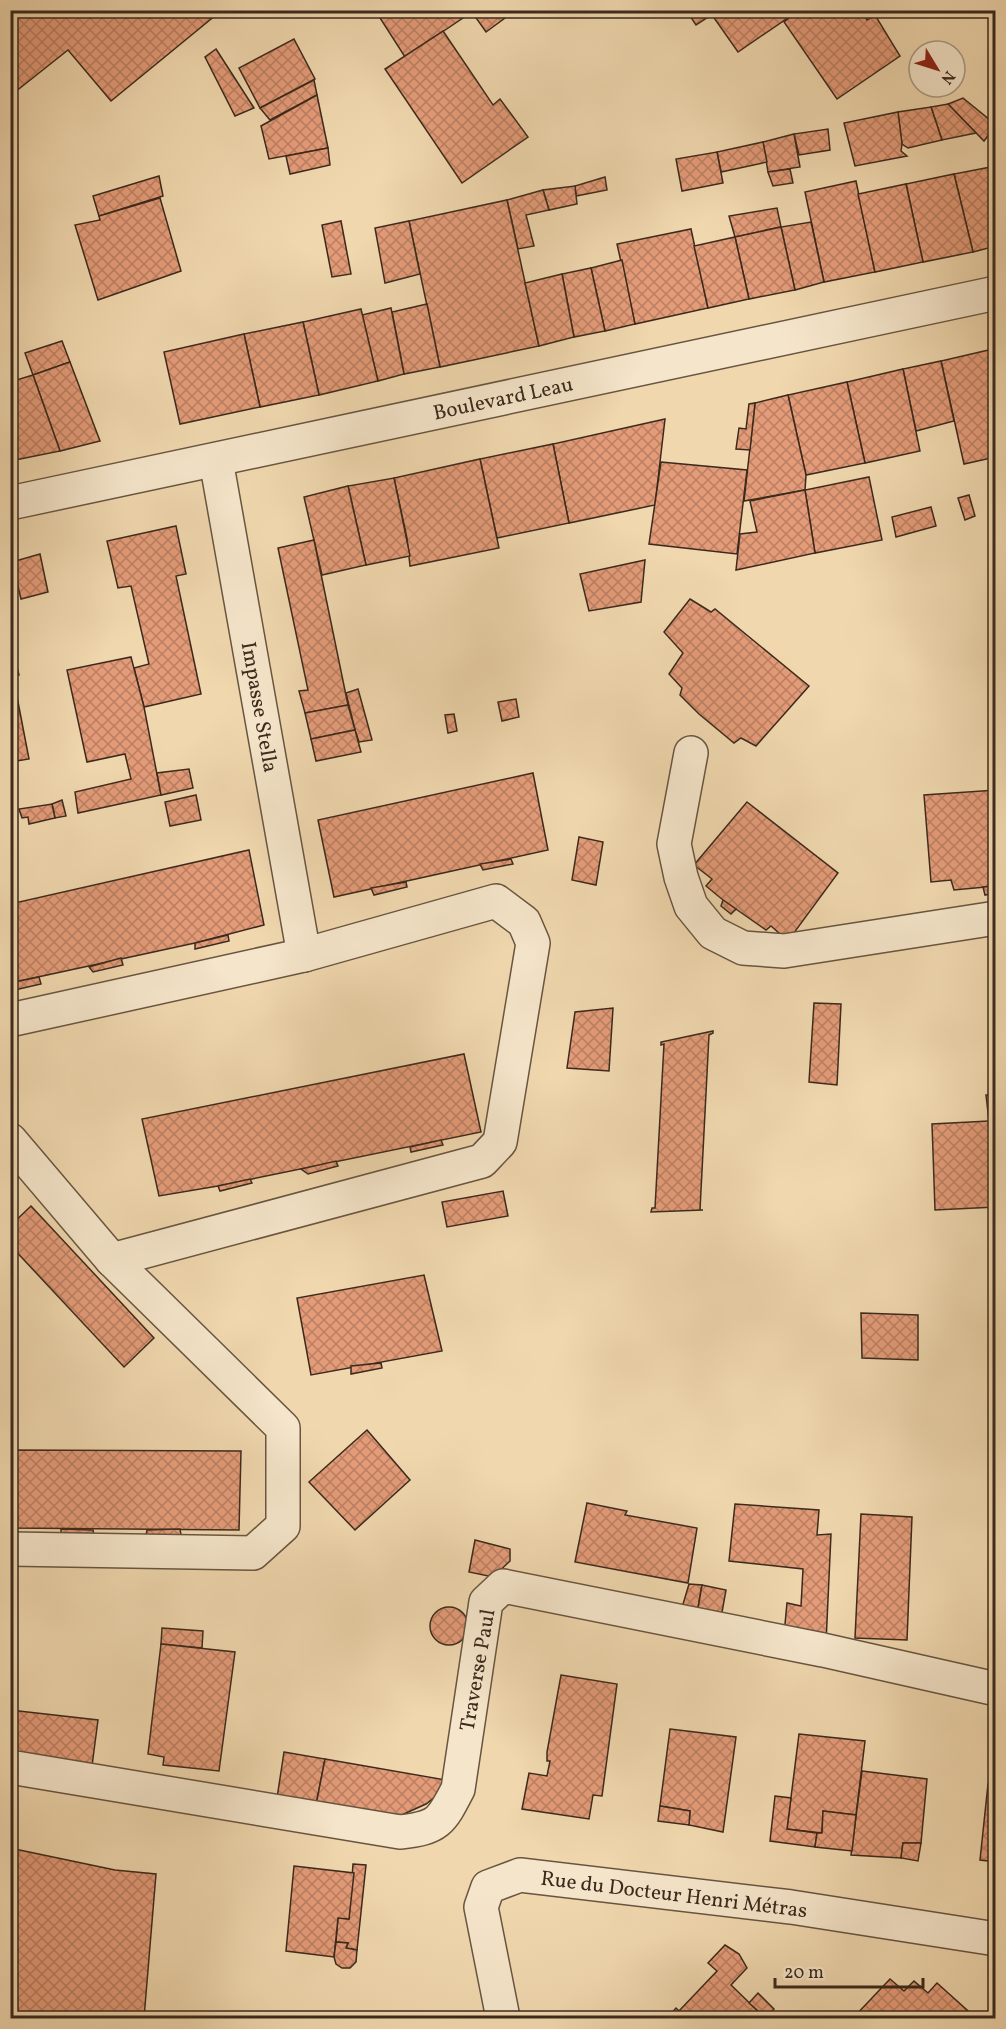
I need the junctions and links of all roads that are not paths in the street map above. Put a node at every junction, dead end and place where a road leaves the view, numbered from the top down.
1 (996, 293) edge
2 (216, 460) junction
3 (10, 503) edge
4 (691, 753) dead end
5 (996, 918) edge
6 (304, 955) junction
7 (10, 1020) edge
8 (10, 1140) edge
9 (112, 1260) junction
10 (10, 1549) edge
11 (996, 1689) edge
12 (10, 1767) edge
13 (996, 1939) edge
14 (503, 2019) edge

1 - 2 street, Boulevard Leau
2 - 3 street, Boulevard Leau
2 - 6 street, Impasse Stella
4 - 5 street
6 - 7 street
6 - 9 street
8 - 9 street
9 - 10 street
11 - 12 street, Traverse Paul
13 - 14 street, Rue du Docteur Henri Métras

